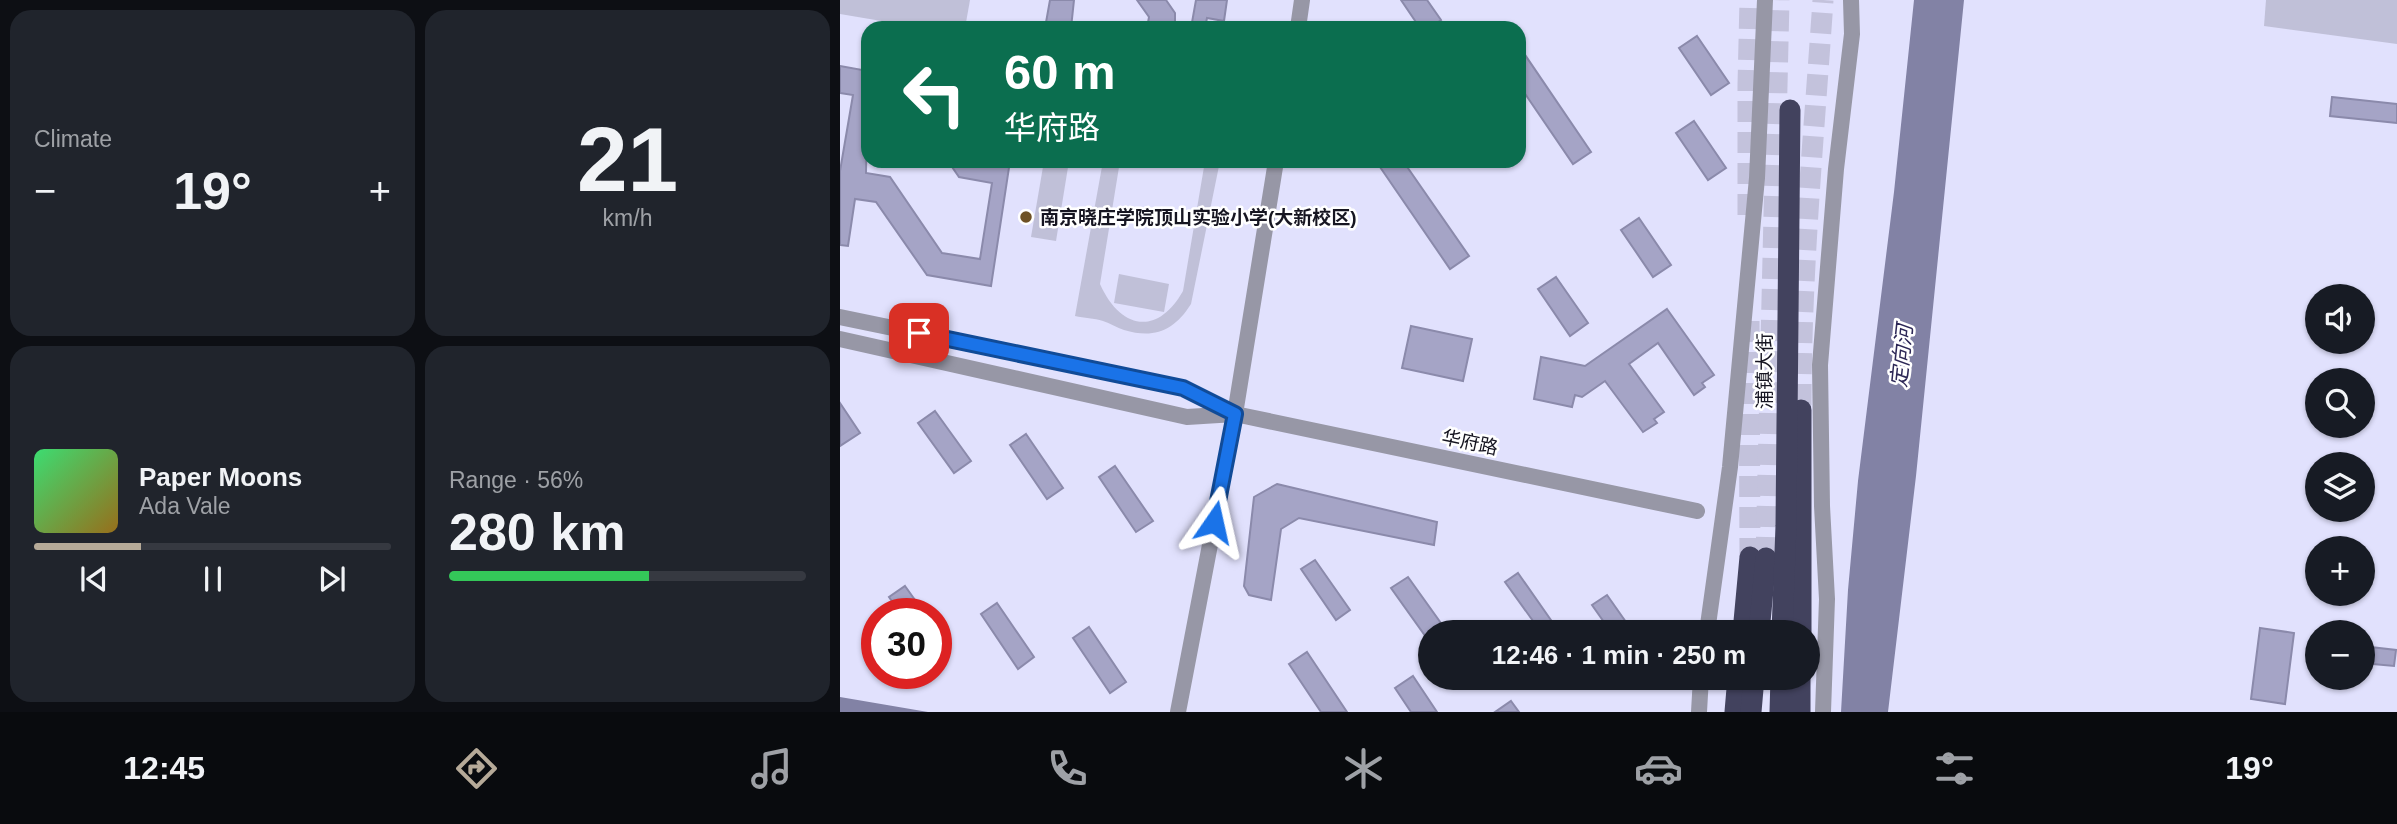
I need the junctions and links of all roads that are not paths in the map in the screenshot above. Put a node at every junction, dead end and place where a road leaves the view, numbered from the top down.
1 (1302, 0) edge
2 (1765, 0) edge
3 (1850, 0) edge
4 (1299, 21) edge
5 (1790, 110) dead end
6 (1275, 168) edge
7 (840, 317) edge
8 (840, 339) edge
9 (1801, 405) tunnel mouth
10 (1235, 414) junction
11 (1697, 511) dead end
12 (1709, 620) edge
13 (1745, 620) edge
14 (1759, 620) edge
15 (1782, 620) edge
16 (1801, 620) edge
17 (1700, 690) edge
18 (1737, 690) edge
19 (1754, 690) edge
20 (1781, 690) edge
21 (1800, 690) edge
22 (1178, 712) edge
23 (1699, 712) edge
24 (1735, 712) edge
25 (1751, 712) edge
26 (1780, 712) edge
27 (1800, 712) edge
28 (1823, 712) edge

1 - 4 street
2 - 12 street
3 - 28 street
5 - 15 highway, 浦镇大街
6 - 10 street
7 - 10 street, 华府路
8 - 10 street, 华府路
9 - 16 highway, 浦镇大街
10 - 11 street, 华府路
10 - 22 street
13 - 14 highway
17 - 23 street
18 - 24 highway
19 - 25 highway
20 - 26 highway
21 - 27 highway

